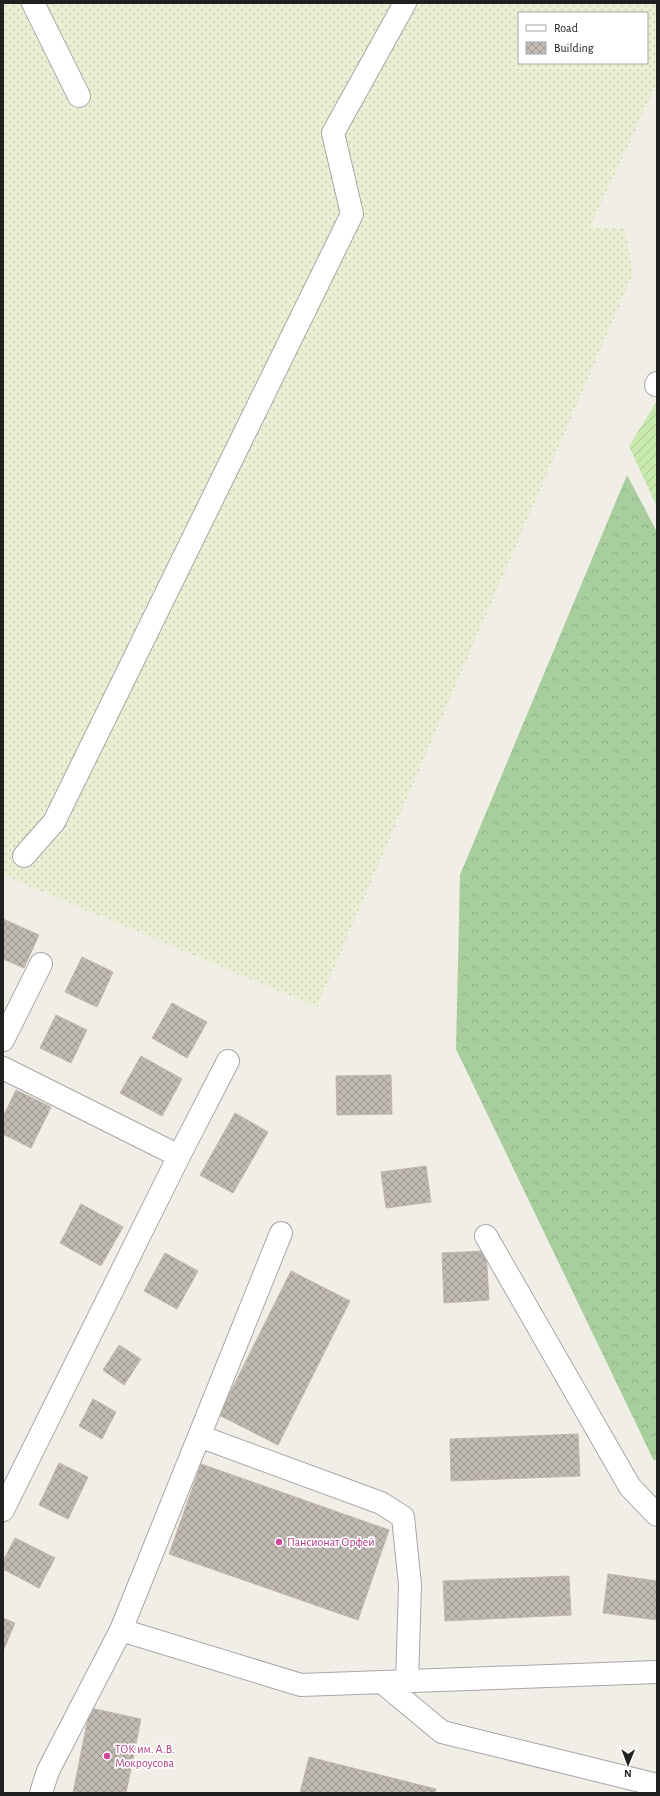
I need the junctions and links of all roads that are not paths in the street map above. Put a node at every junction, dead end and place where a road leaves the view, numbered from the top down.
1 (33, 3) edge
2 (404, 3) edge
3 (79, 96) dead end
4 (24, 856) dead end
5 (41, 964) dead end
6 (3, 1040) edge
7 (228, 1061) dead end
8 (3, 1068) edge
9 (179, 1156) junction
10 (281, 1233) dead end
11 (486, 1236) dead end
12 (199, 1436) junction
13 (3, 1510) edge
14 (657, 1515) edge
15 (121, 1630) junction
16 (657, 1672) edge
17 (407, 1682) junction
18 (383, 1683) junction
19 (657, 1785) edge
20 (41, 1793) edge

1 - 3 lane
2 - 4 lane
5 - 6 lane
7 - 9 lane
8 - 9 lane
9 - 13 lane
10 - 12 lane
11 - 14 lane
12 - 15 lane
12 - 17 lane
15 - 18 lane
15 - 20 lane
16 - 17 lane
17 - 18 lane
18 - 19 lane

